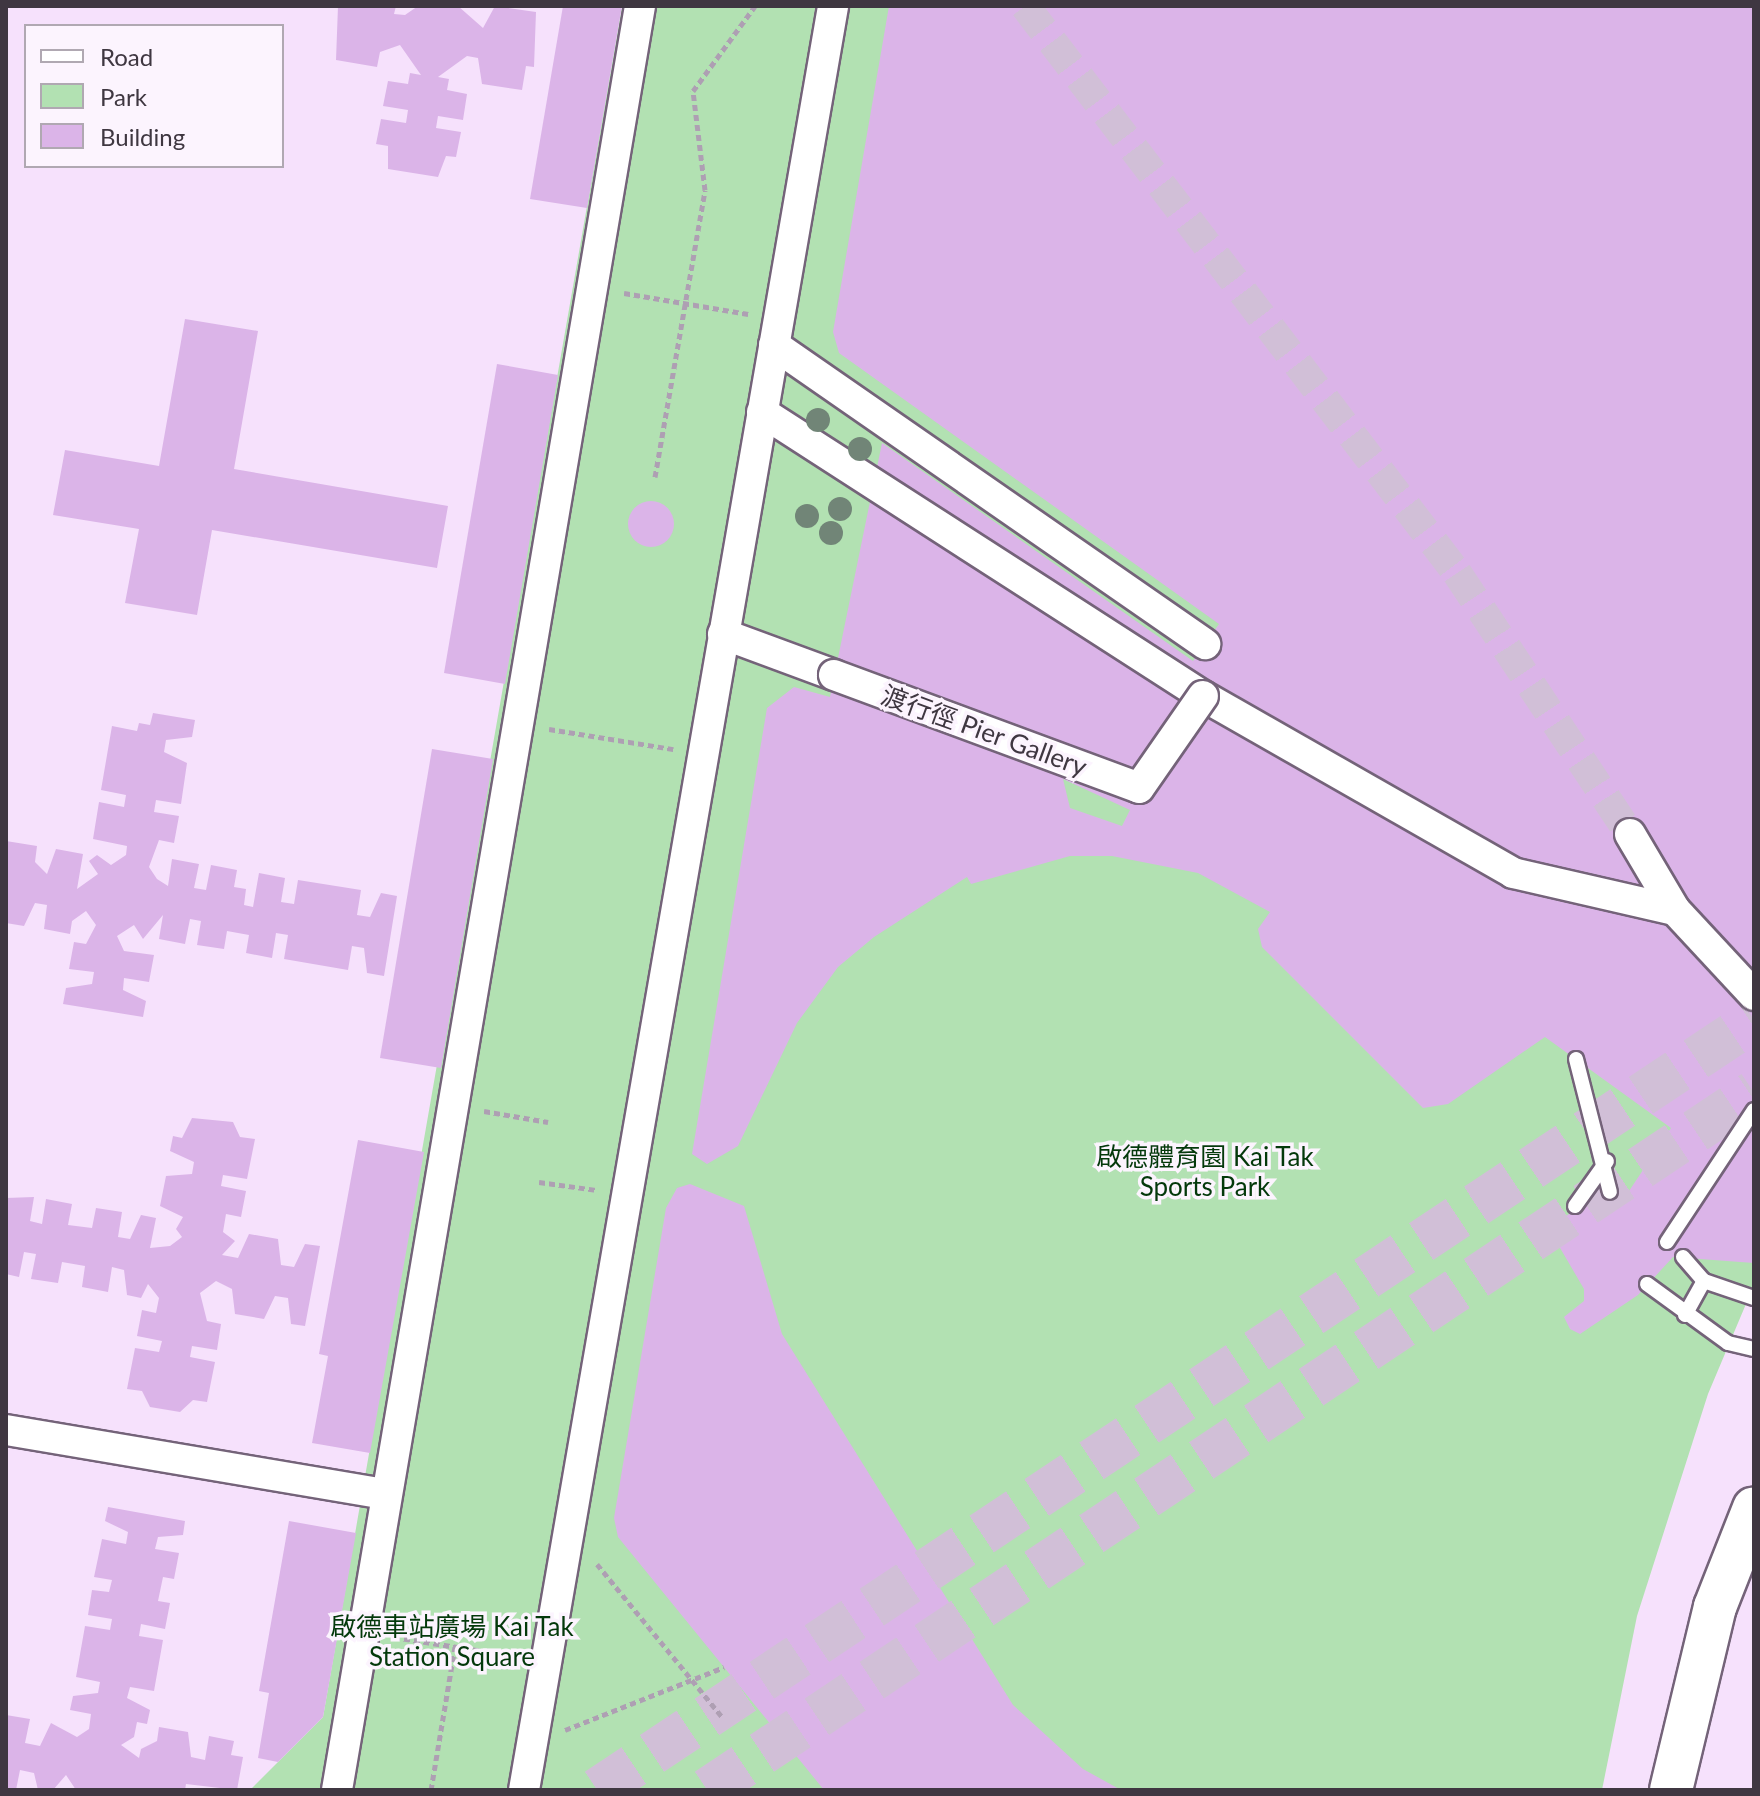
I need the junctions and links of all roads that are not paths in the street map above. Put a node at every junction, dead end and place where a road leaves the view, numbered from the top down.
1 (640, 6) edge
2 (833, 6) edge
3 (776, 332) junction
4 (762, 412) junction
5 (723, 634) junction
6 (1205, 644) dead end
7 (1203, 696) junction
8 (1630, 834) tunnel mouth
9 (1675, 910) junction
10 (1746, 985) edge
11 (1576, 1059) dead end
12 (1754, 1110) edge
13 (1607, 1161) junction
14 (1610, 1192) dead end
15 (1575, 1206) dead end
16 (1667, 1242) dead end
17 (1683, 1257) dead end
18 (1704, 1281) junction
19 (1647, 1284) dead end
20 (1754, 1298) edge
21 (1685, 1315) junction
22 (1754, 1349) edge
23 (6, 1430) edge
24 (385, 1494) junction
25 (1754, 1508) edge
26 (337, 1790) edge
27 (524, 1790) edge
28 (1671, 1790) edge

1 - 24 street
2 - 3 street
3 - 4 street
3 - 6 street
4 - 5 street
4 - 7 street
5 - 7 street, 渡行徑 Pier Gallery, bridge
5 - 27 street
7 - 9 street
8 - 9 street
9 - 10 street
11 - 13 lane
12 - 16 lane
13 - 14 lane
13 - 15 lane
17 - 18 lane
18 - 20 lane
18 - 21 lane
19 - 21 lane
21 - 22 lane
23 - 24 street
24 - 26 street
25 - 28 main road

